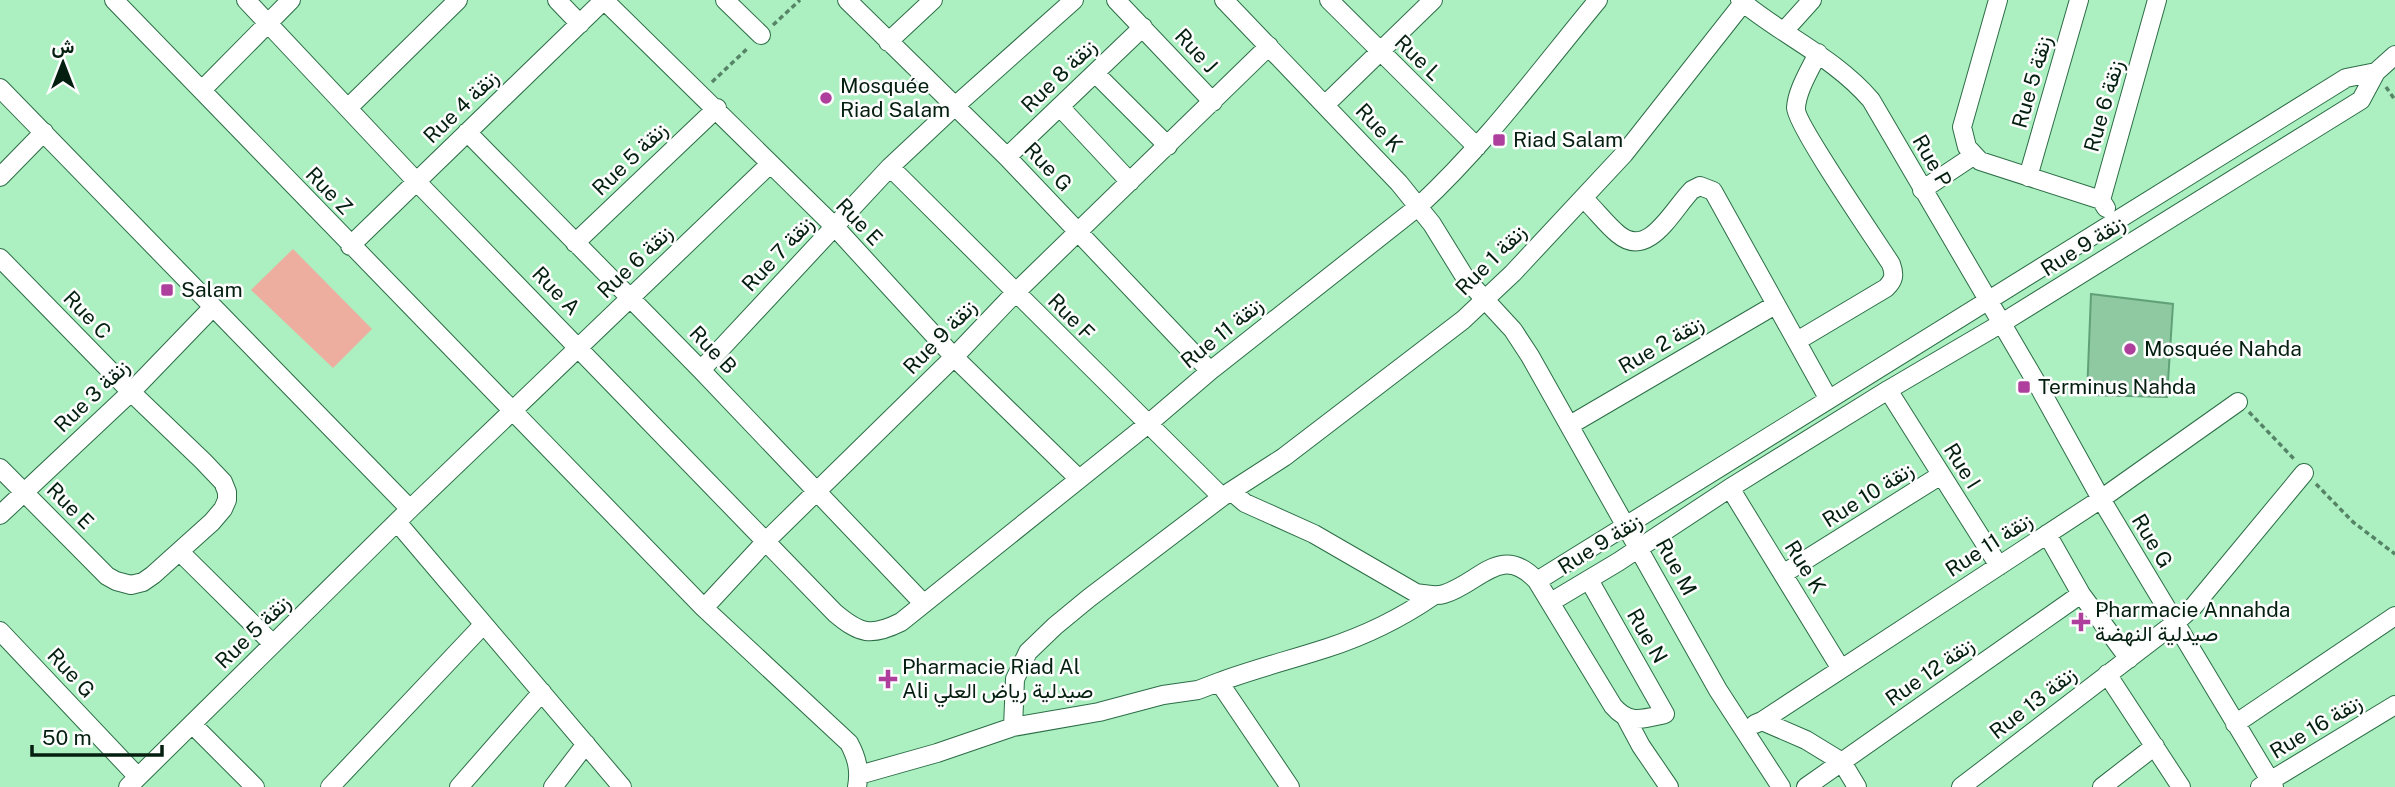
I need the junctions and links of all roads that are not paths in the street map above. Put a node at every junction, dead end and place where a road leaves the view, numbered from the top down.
1 (114, 0) edge
2 (246, 0) edge
3 (291, 0) edge
4 (458, 0) edge
5 (557, 0) edge
6 (604, 0) edge
7 (725, 0) edge
8 (847, 0) edge
9 (933, 0) edge
10 (1074, 0) edge
11 (1116, 0) edge
12 (1224, 0) edge
13 (1433, 0) edge
14 (1598, 0) edge
15 (1812, 0) edge
16 (1998, 0) edge
17 (2080, 0) edge
18 (2157, 0) edge
19 (1333, 1) edge
20 (1742, 2) edge
21 (268, 22) junction
22 (580, 24) junction
23 (1143, 27) junction
24 (1784, 31) junction
25 (761, 36) dead end
26 (888, 42) junction
27 (1269, 46) junction
28 (1380, 52) junction
29 (1818, 54) junction
30 (2395, 55) edge
31 (2376, 72) junction
32 (1095, 73) junction
33 (0, 88) edge
34 (202, 90) junction
35 (1213, 102) junction
36 (1326, 104) junction
37 (349, 107) junction
38 (954, 107) junction
39 (1060, 107) junction
40 (716, 108) junction
41 (44, 132) junction
42 (467, 132) junction
43 (1168, 146) junction
44 (1477, 147) junction
45 (1973, 156) junction
46 (1007, 157) junction
47 (770, 164) junction
48 (890, 167) junction
49 (0, 177) edge
50 (2028, 177) junction
51 (417, 182) junction
52 (1130, 182) junction
53 (1922, 190) junction
54 (1583, 198) junction
55 (2101, 200) junction
56 (1419, 206) junction
57 (2113, 221) junction
58 (835, 227) junction
59 (1078, 232) junction
60 (575, 243) junction
61 (351, 246) junction
62 (0, 258) edge
63 (1015, 293) junction
64 (629, 298) junction
65 (1485, 299) junction
66 (1988, 302) junction
67 (1775, 305) junction
68 (213, 307) junction
69 (2002, 323) junction
70 (1797, 341) junction
71 (580, 348) junction
72 (954, 357) junction
73 (701, 370) junction
74 (1210, 371) junction
75 (2039, 387) joint
76 (1888, 390) junction
77 (131, 392) junction
78 (1828, 398) junction
79 (2238, 402) dead end
80 (513, 411) junction
81 (1148, 424) junction
82 (1570, 425) junction
83 (0, 468) edge
84 (2304, 473) dead end
85 (1941, 475) junction
86 (1078, 478) junction
87 (1730, 488) junction
88 (24, 492) junction
89 (817, 492) junction
90 (1226, 494) junction
91 (2101, 499) junction
92 (0, 515) edge
93 (404, 516) junction
94 (1626, 526) junction
95 (2047, 534) junction
96 (765, 541) junction
97 (1639, 548) junction
98 (180, 552) junction
99 (1999, 566) junction
100 (1783, 574) junction
101 (1589, 580) junction
102 (1537, 581) junction
103 (2081, 594) junction
104 (1433, 596) junction
105 (1551, 602) junction
106 (922, 603) junction
107 (704, 608) junction
108 (835, 613) joint
109 (2395, 616) edge
110 (2175, 623) junction
111 (483, 625) junction
112 (0, 631) edge
113 (273, 644) junction
114 (2129, 659) junction
115 (1841, 669) junction
116 (2107, 674) junction
117 (1219, 682) junction
118 (542, 692) junction
119 (2395, 705) edge
120 (1619, 712) junction
121 (1762, 721) junction
122 (191, 724) junction
123 (2235, 724) junction
124 (1013, 727) junction
125 (1745, 728) junction
126 (586, 744) junction
127 (2155, 746) junction
128 (1842, 762) junction
129 (858, 781) edge
130 (133, 782) edge
131 (2268, 785) edge
132 (256, 787) edge
133 (330, 787) edge
134 (459, 787) edge
135 (553, 787) edge
136 (622, 787) edge
137 (1290, 787) edge
138 (1669, 787) edge
139 (1781, 787) edge
140 (1806, 787) edge
141 (1857, 787) edge
142 (1961, 787) edge
143 (2102, 787) edge
144 (2181, 787) edge

1 - 34 street, Rue Z
2 - 21 street, Rue A
3 - 21 street
4 - 37 street
5 - 22 street
6 - 22 street, Rue 4 زنقة
6 - 40 street, Rue E
7 - 25 street
8 - 26 street, Rue G
9 - 26 street
10 - 38 street, Rue 7 زنقة
11 - 23 street, Rue J
12 - 27 street, Rue K
13 - 28 street
14 - 44 street, Rue 11 زنقة
15 - 24 street
16 - 45 street
17 - 50 street, Rue 5 زنقة
18 - 55 street, Rue 6 زنقة
19 - 28 street, Rue L
20 - 24 street, Rue P
20 - 54 street, Rue 1 زنقة
21 - 34 street
21 - 37 street, Rue A
22 - 42 street, Rue 4 زنقة
23 - 32 street, Rue 8 زنقة
23 - 35 street, Rue J
24 - 29 street, Rue P
26 - 38 street, Rue G
27 - 35 street, Rue 9 زنقة
27 - 36 street, Rue K
28 - 36 street
28 - 44 street, Rue L
29 - 53 street, Rue P
29 - 70 street
30 - 31 street, Rue 9 زنقة
31 - 57 street, Rue 9 زنقة
31 - 69 street, Rue 9 زنقة
32 - 39 street, Rue 8 زنقة
32 - 43 street
33 - 41 street
34 - 61 street, Rue Z
35 - 43 street, Rue 9 زنقة
36 - 56 street, Rue K
37 - 51 street, Rue A
38 - 46 street, Rue G
38 - 48 street, Rue 7 زنقة
39 - 46 street, Rue 8 زنقة
39 - 52 street
40 - 47 street, Rue E
40 - 60 street, Rue 5 زنقة
41 - 49 street
41 - 68 street
42 - 51 street, Rue 4 زنقة
42 - 60 street, Rue B
43 - 52 street, Rue 9 زنقة
44 - 56 street, Rue 11 زنقة
45 - 50 street
45 - 53 street
46 - 59 street, Rue G
47 - 58 street, Rue E
47 - 64 street, Rue 6 زنقة
48 - 58 street, Rue 7 زنقة
48 - 63 street, Rue F
50 - 55 street
51 - 61 street, Rue 4 زنقة
51 - 71 street, Rue A
52 - 59 street, Rue 9 زنقة
53 - 66 street, Rue P
54 - 65 street, Rue 1 زنقة
54 - 67 street
55 - 57 street
56 - 65 street, Rue K
56 - 74 street, Rue 11 زنقة
57 - 66 street, Rue 9 زنقة
58 - 72 street, Rue E
58 - 73 street, Rue 7 زنقة
59 - 63 street, Rue 9 زنقة
59 - 74 street, Rue G
60 - 64 street, Rue B
61 - 80 street, Rue Z
62 - 77 street, Rue C
63 - 72 street, Rue 9 زنقة
63 - 81 street, Rue F
64 - 71 street, Rue 6 زنقة
64 - 73 street, Rue B
65 - 82 street, Rue M
65 - 90 street, Rue 1 زنقة
66 - 69 street, Rue P
66 - 78 street, Rue 9 زنقة
67 - 70 street
67 - 82 street, Rue 2 زنقة
68 - 77 street, Rue 3 زنقة
68 - 93 street
69 - 75 street, Rue P
69 - 76 street, Rue 9 زنقة
70 - 78 street
71 - 80 street, Rue 6 زنقة
71 - 96 street, Rue A
72 - 86 street, Rue E
72 - 89 street, Rue 9 زنقة
73 - 89 street, Rue B
74 - 81 street, Rue 11 زنقة
75 - 91 street, Rue G
76 - 85 street, Rue I
76 - 87 street, Rue 9 زنقة
77 - 88 street, Rue 3 زنقة
77 - 98 street, Rue C
78 - 94 street, Rue 9 زنقة
79 - 91 street, Rue 11 زنقة
80 - 93 street, Rue 6 زنقة
80 - 107 street
81 - 86 street, Rue 11 زنقة
81 - 90 street, Rue F
82 - 94 street, Rue M
83 - 88 street, Rue E
84 - 110 street, Rue 13 زنقة
85 - 99 street, Rue I
85 - 100 street, Rue 10 زنقة
86 - 106 street, Rue 11 زنقة
87 - 97 street, Rue 9 زنقة
87 - 100 street, Rue K
88 - 92 street, Rue 3 زنقة
88 - 98 street, Rue E
89 - 96 street, Rue 9 زنقة
89 - 106 street, Rue B
90 - 104 street, Rue F
90 - 124 street, Rue 1 زنقة
91 - 95 street, Rue 11 زنقة
91 - 110 street, Rue G
93 - 111 street
93 - 113 street, Rue 5 زنقة
94 - 97 street, Rue M
94 - 102 street, Rue 9 زنقة
95 - 99 street, Rue 11 زنقة
95 - 103 street
96 - 107 street, Rue 9 زنقة
96 - 108 street, Rue A
97 - 101 street, Rue 9 زنقة
97 - 125 street, Rue M
98 - 113 street
99 - 115 street, Rue 11 زنقة
100 - 115 street, Rue K
101 - 105 street, Rue 9 زنقة
101 - 120 street, Rue N
102 - 104 street
102 - 105 street, Rue 9 زنقة
103 - 114 street
103 - 128 street, Rue 12 زنقة
104 - 117 street
105 - 120 street
106 - 108 street, Rue 11 زنقة
107 - 129 street
109 - 123 street
110 - 114 street, Rue 13 زنقة
110 - 123 street, Rue G
111 - 118 street
111 - 133 street
112 - 130 street, Rue G
113 - 122 street, Rue 5 زنقة
114 - 116 street, Rue 13 زنقة
115 - 121 street, Rue 11 زنقة
116 - 127 street
116 - 142 street, Rue 13 زنقة
117 - 124 street
117 - 137 street
118 - 126 street
118 - 134 street
119 - 131 street, Rue 16 زنقة
120 - 138 street
121 - 125 street
121 - 128 street
122 - 130 street, Rue 5 زنقة
122 - 132 street
123 - 131 street, Rue G
124 - 129 street
125 - 139 street, Rue M
126 - 135 street
126 - 136 street
127 - 143 street
127 - 144 street
128 - 140 street, Rue 12 زنقة
128 - 141 street

